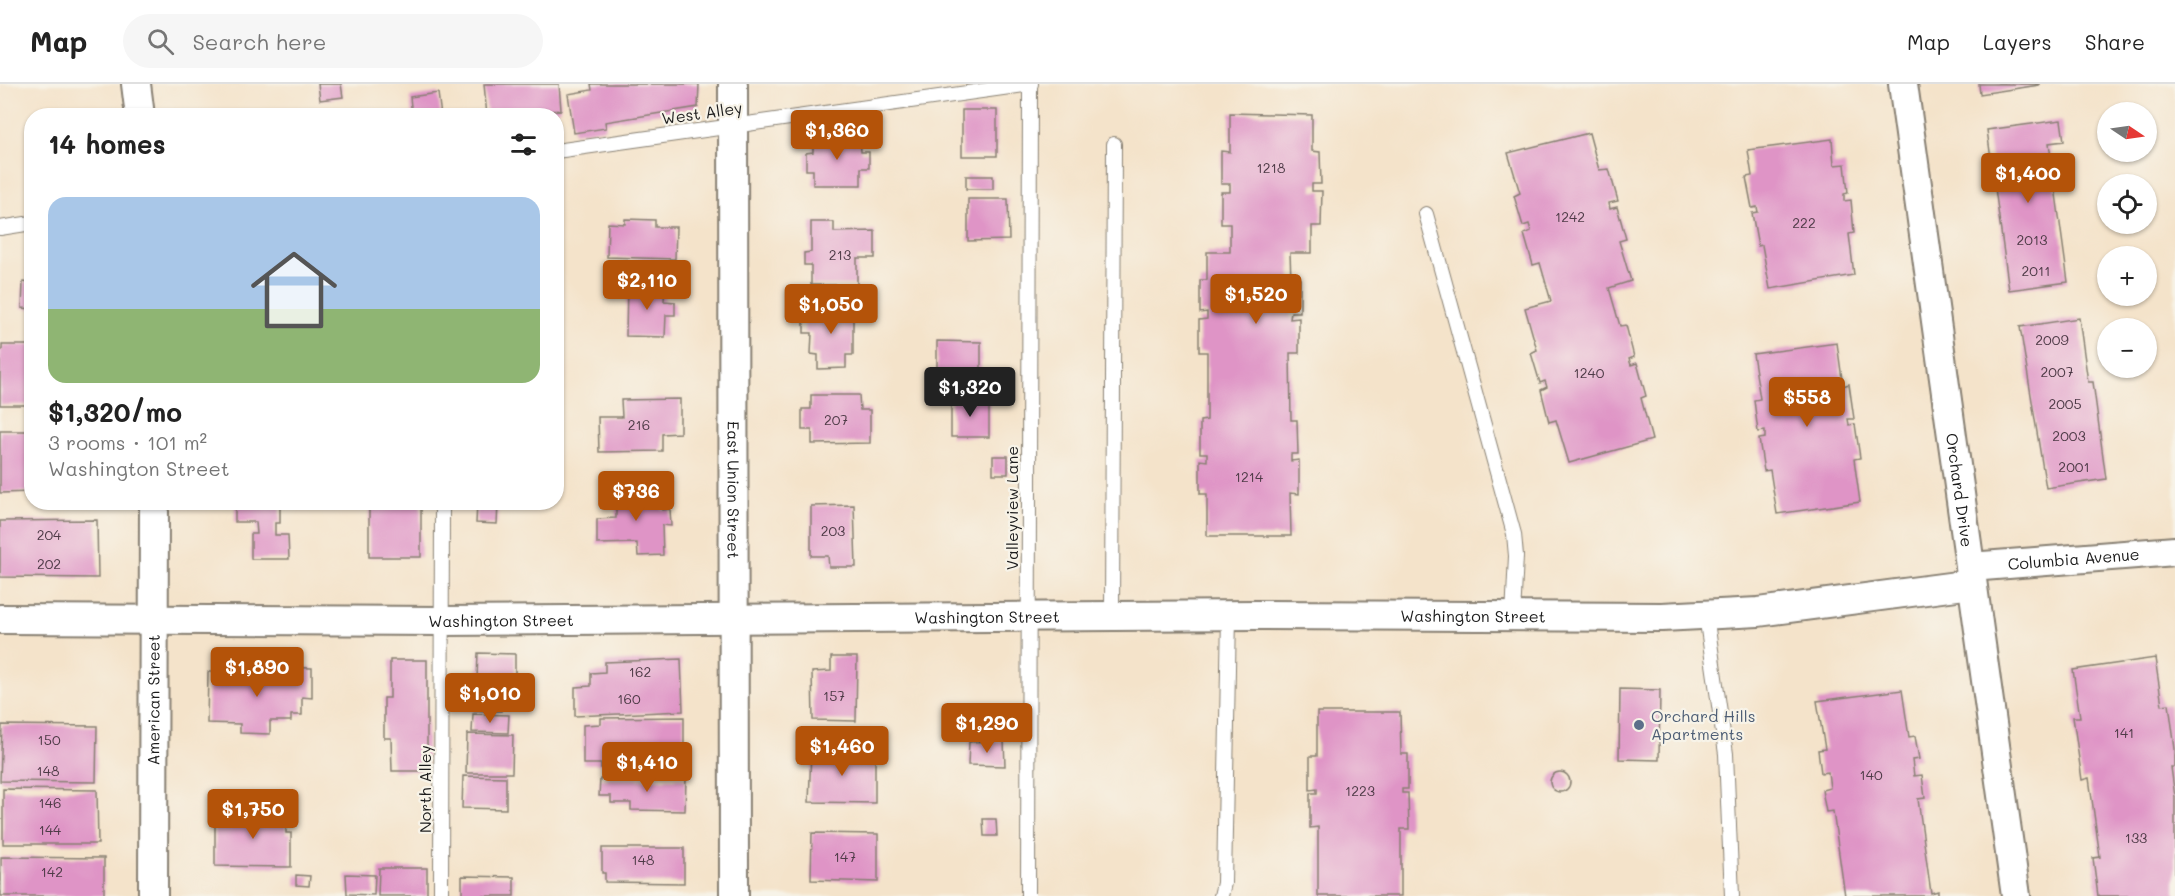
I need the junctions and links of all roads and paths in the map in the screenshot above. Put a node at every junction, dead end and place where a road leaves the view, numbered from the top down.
1 (136, 84) edge
2 (733, 84) edge
3 (1030, 84) edge
4 (1903, 84) edge
5 (139, 108) edge
6 (733, 125) junction
7 (1114, 144) dead end
8 (564, 150) edge
9 (1426, 214) dead end
10 (24, 224) edge
11 (0, 228) edge
12 (154, 510) edge
13 (442, 510) edge
14 (2175, 551) edge
15 (1971, 576) junction
16 (1229, 615) junction
17 (1706, 615) junction
18 (1028, 616) junction
19 (1112, 616) junction
20 (1513, 616) junction
21 (735, 618) junction
22 (0, 619) edge
23 (154, 620) junction
24 (442, 621) junction
25 (153, 896) edge
26 (441, 896) edge
27 (734, 896) edge
28 (1028, 896) edge
29 (1221, 896) edge
30 (1732, 896) edge
31 (2016, 896) edge

1 - 5 street
2 - 6 street, East Union Street
3 - 6 lane, West Alley
3 - 18 lane, Valleyview Lane
4 - 15 street, Orchard Drive
6 - 8 lane, West Alley
6 - 21 street, East Union Street
7 - 19 lane
9 - 20 lane
10 - 11 lane
12 - 23 street, American Street
13 - 24 lane, North Alley
14 - 15 street, Columbia Avenue
15 - 17 street, Washington Street
15 - 31 street, Orchard Drive
16 - 19 street, Washington Street
16 - 20 street, Washington Street
16 - 29 lane
17 - 20 street, Washington Street
17 - 30 lane
18 - 19 street, Washington Street
18 - 21 street, Washington Street
18 - 28 lane, Valleyview Lane
21 - 24 street, Washington Street
21 - 27 street, East Union Street
22 - 23 street, Washington Street
23 - 24 street, Washington Street
23 - 25 street, American Street
24 - 26 lane, North Alley

